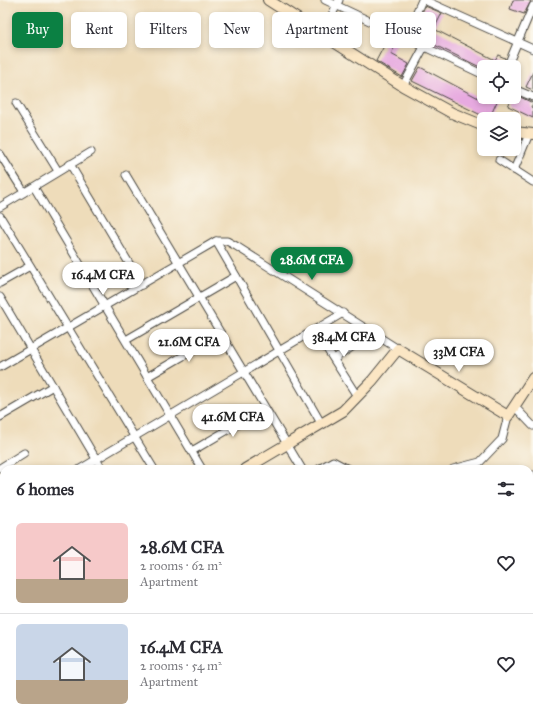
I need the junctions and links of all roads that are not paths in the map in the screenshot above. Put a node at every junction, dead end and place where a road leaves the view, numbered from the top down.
1 (268, 0) edge
2 (325, 0) edge
3 (423, 0) edge
4 (338, 3) edge
5 (282, 4) edge
6 (533, 6) edge
7 (292, 12) edge
8 (334, 12) edge
9 (417, 12) edge
10 (370, 20) edge
11 (530, 22) edge
12 (517, 42) junction
13 (342, 48) edge
14 (423, 48) edge
15 (426, 48) edge
16 (533, 49) edge
17 (510, 60) edge
18 (477, 72) edge
19 (404, 86) junction
20 (521, 92) edge
21 (533, 97) edge
22 (16, 103) dead end
23 (477, 123) edge
24 (521, 133) edge
25 (531, 134) edge
26 (91, 152) dead end
27 (0, 154) edge
28 (499, 160) dead end
29 (70, 164) junction
30 (514, 170) junction
31 (58, 171) junction
32 (126, 175) dead end
33 (533, 182) edge
34 (34, 187) junction
35 (24, 192) junction
36 (0, 207) edge
37 (0, 216) edge
38 (216, 241) junction
39 (179, 263) junction
40 (30, 266) junction
41 (236, 276) junction
42 (0, 284) edge
43 (142, 285) junction
44 (0, 297) edge
45 (199, 297) junction
46 (105, 306) junction
47 (344, 313) junction
48 (68, 327) junction
49 (315, 330) junction
50 (374, 332) junction
51 (221, 334) junction
52 (126, 340) junction
53 (31, 349) junction
54 (398, 349) junction
55 (279, 351) junction
56 (334, 359) junction
57 (1, 363) edge
58 (244, 372) junction
59 (147, 376) junction
60 (533, 378) edge
61 (53, 386) junction
62 (357, 396) junction
63 (514, 406) junction
64 (265, 408) junction
65 (170, 416) junction
66 (508, 416) junction
67 (0, 417) edge
68 (321, 424) junction
69 (533, 426) edge
70 (135, 437) junction
71 (287, 444) junction
72 (192, 451) junction
73 (24, 453) dead end
74 (97, 459) junction
75 (480, 462) junction
76 (5, 465) edge
77 (87, 465) edge
78 (100, 465) edge
79 (152, 465) edge
80 (200, 465) edge
81 (252, 465) edge
82 (300, 465) edge
83 (326, 465) edge
84 (340, 465) edge
85 (468, 465) edge
86 (482, 465) edge

1 - 5 street
2 - 4 street
3 - 9 street
3 - 12 street
4 - 8 street
4 - 10 street
5 - 7 street
6 - 11 street
11 - 12 street
12 - 16 street
12 - 17 street
13 - 19 street
14 - 19 street
15 - 18 street
19 - 23 street
20 - 21 street
22 - 31 street
24 - 25 street
25 - 30 street
26 - 29 street
27 - 35 street
28 - 30 street
29 - 31 street
29 - 43 street
30 - 33 street
31 - 34 street
32 - 39 street
34 - 35 street
34 - 46 street
35 - 36 street
37 - 40 street
38 - 39 street
38 - 41 street
38 - 47 street
39 - 43 street
39 - 45 street
40 - 42 street
40 - 48 street
41 - 45 street
41 - 55 street
43 - 46 street
44 - 53 street
45 - 51 street
45 - 52 street
46 - 48 street
46 - 52 street
47 - 49 street
47 - 50 street
48 - 53 street
48 - 70 street
49 - 55 street
49 - 56 street
50 - 54 street
50 - 56 street
51 - 58 street
51 - 59 street
52 - 59 street
53 - 57 street
53 - 61 street
54 - 62 street
54 - 66 street
55 - 58 street
55 - 68 street
56 - 62 street
58 - 64 street
58 - 65 street
59 - 65 street
60 - 63 street
61 - 67 street
61 - 74 street
62 - 68 street
63 - 66 street
63 - 69 street
64 - 71 street
64 - 72 street
65 - 70 street
65 - 72 street
66 - 75 street
68 - 71 street
70 - 74 street
70 - 79 street
71 - 81 street
71 - 82 street
72 - 80 street
73 - 76 street
74 - 77 street
74 - 78 street
75 - 85 street
75 - 86 street
83 - 84 street

